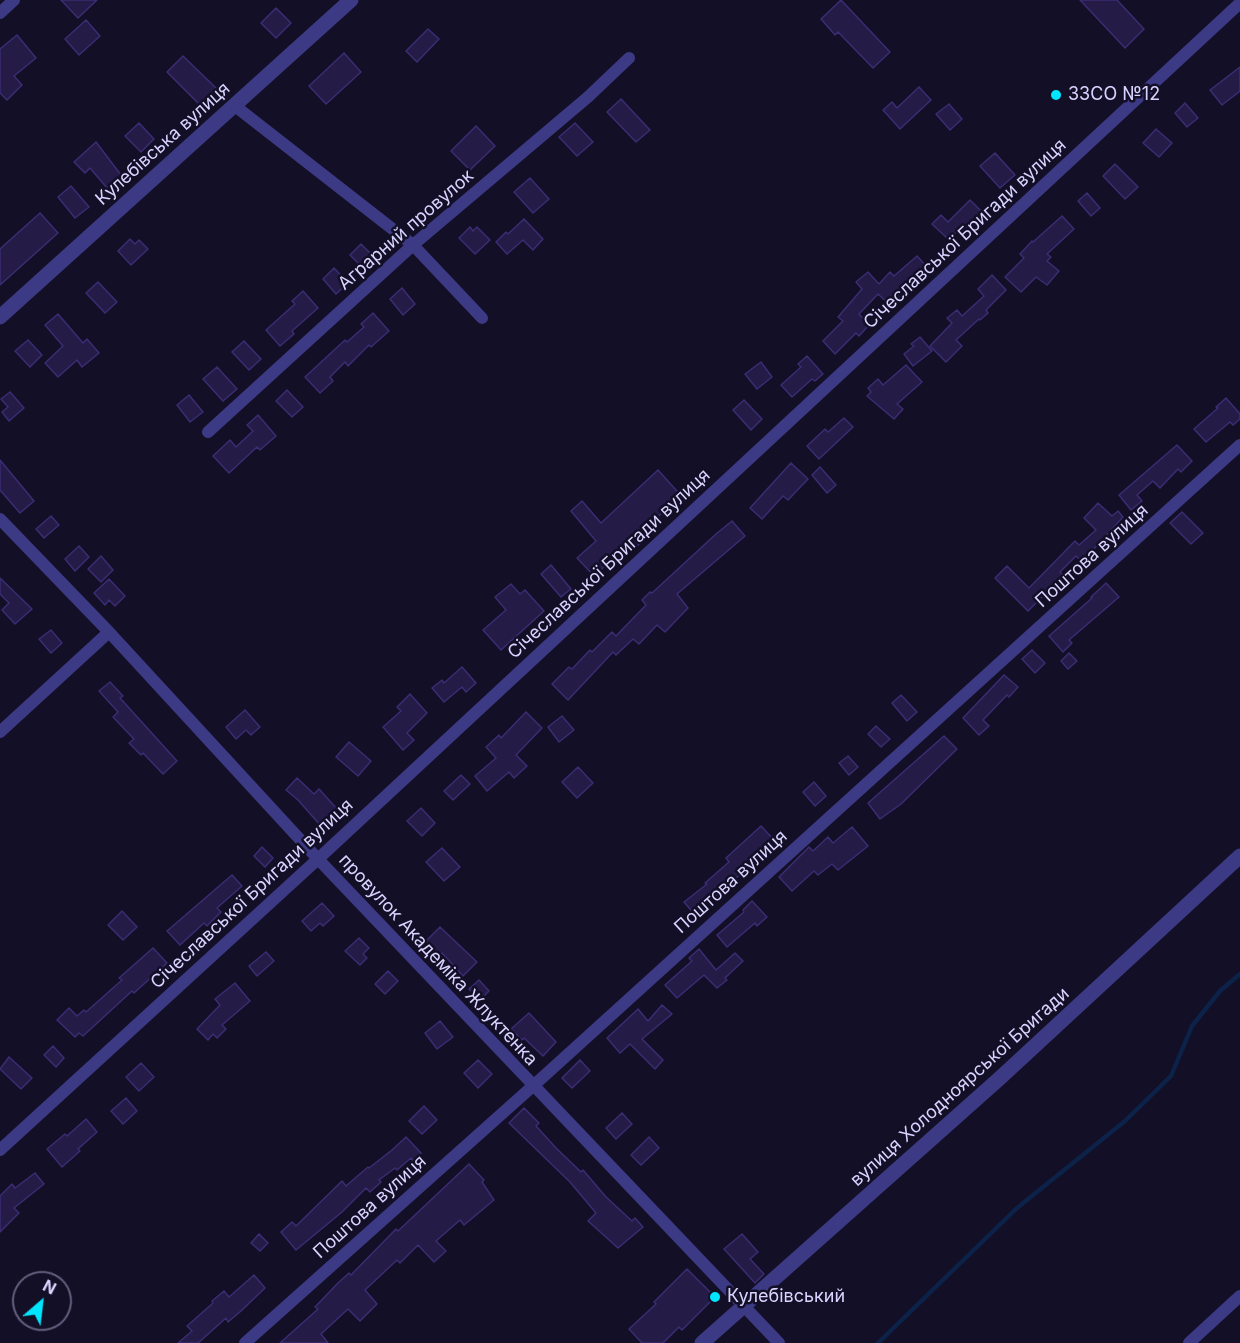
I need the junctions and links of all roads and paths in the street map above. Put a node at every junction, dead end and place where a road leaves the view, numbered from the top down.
1 (14, 0) edge
2 (351, 0) edge
3 (1240, 3) edge
4 (0, 13) edge
5 (629, 58) dead end
6 (235, 106) junction
7 (413, 244) junction
8 (0, 316) edge
9 (482, 318) dead end
10 (208, 432) dead end
11 (1240, 446) edge
12 (0, 519) edge
13 (109, 632) junction
14 (0, 732) edge
15 (1240, 856) edge
16 (318, 859) junction
17 (532, 1085) junction
18 (0, 1150) edge
19 (1240, 1296) edge
20 (744, 1305) junction
21 (245, 1343) edge
22 (702, 1343) edge
23 (779, 1343) edge
24 (1189, 1343) edge

1 - 4 street
2 - 6 street, Кулебівська вулиця
3 - 16 street, Січеславської Бригади вулиця
5 - 7 street, Аграрний провулок
6 - 7 street
6 - 8 street, Кулебівська вулиця
7 - 9 street
7 - 10 street, Аграрний провулок
11 - 17 street, Поштова вулиця
12 - 13 street, провулок Академіка Жлуктенка
13 - 14 street
13 - 16 street, провулок Академіка Жлуктенка
15 - 20 street, вулиця Холодноярської Бригади
16 - 17 street, провулок Академіка Жлуктенка
16 - 18 street, Січеславської Бригади вулиця
17 - 20 street, провулок Академіка Жлуктенка
17 - 21 street, Поштова вулиця
19 - 24 street
20 - 22 street, вулиця Холодноярської Бригади
20 - 23 street, провулок Академіка Жлуктенка

